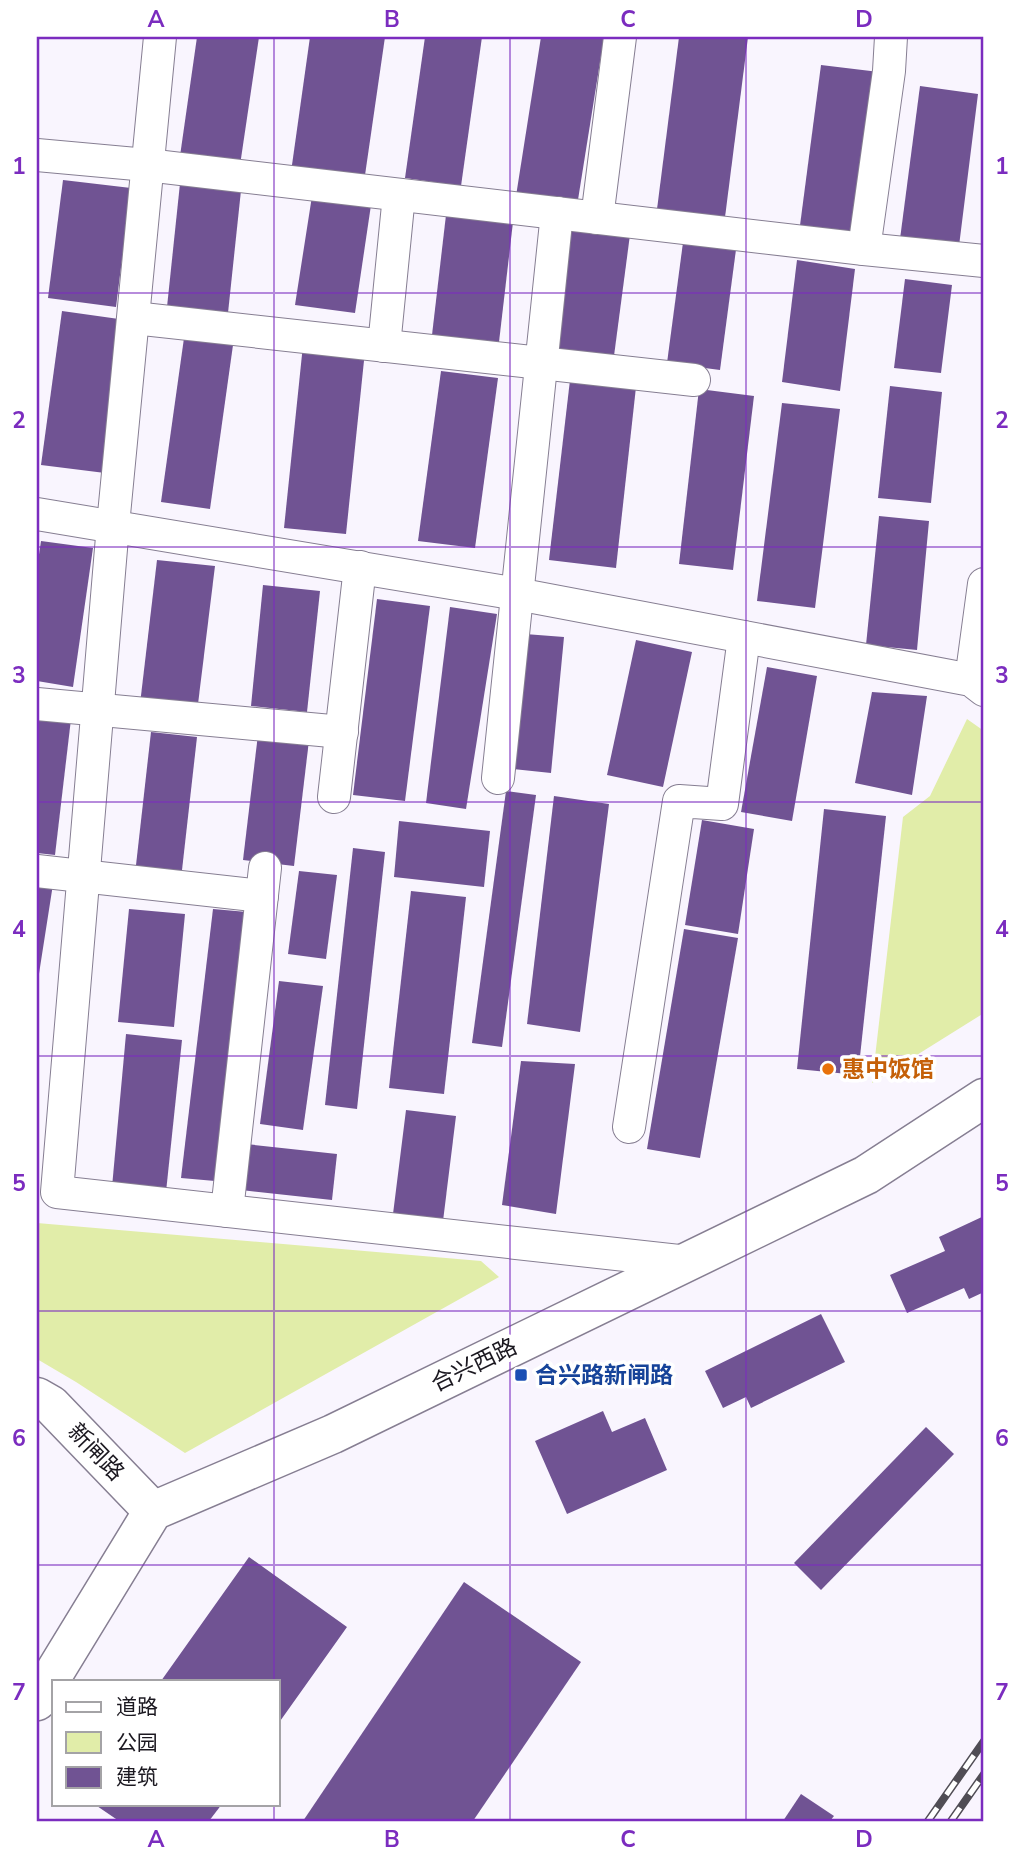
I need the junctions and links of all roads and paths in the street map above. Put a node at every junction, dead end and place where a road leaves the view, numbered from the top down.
1 (160, 37) edge
2 (620, 37) edge
3 (891, 37) edge
4 (37, 155) edge
5 (148, 165) junction
6 (399, 195) junction
7 (557, 213) junction
8 (597, 218) junction
9 (864, 249) junction
10 (984, 261) edge
11 (134, 318) junction
12 (384, 346) junction
13 (541, 363) junction
14 (694, 380) dead end
15 (37, 514) edge
16 (113, 525) junction
17 (360, 567) junction
18 (984, 584) edge
19 (517, 594) junction
20 (744, 637) junction
21 (977, 685) edge
22 (37, 704) edge
23 (97, 709) junction
24 (342, 732) junction
25 (498, 778) dead end
26 (334, 797) dead end
27 (37, 871) edge
28 (83, 875) junction
29 (984, 1098) edge
30 (629, 1127) dead end
31 (227, 1211) junction
32 (688, 1262) junction
33 (37, 1397) edge
34 (153, 1511) junction
35 (37, 1701) edge

1 - 5 street
2 - 8 street
3 - 9 street
4 - 5 street
5 - 6 street
5 - 11 street
6 - 7 street
6 - 12 street
7 - 8 street
7 - 13 street
8 - 9 street
9 - 10 street
11 - 12 street
11 - 16 street
12 - 13 street
13 - 14 street
13 - 19 street
15 - 16 street
16 - 17 street
16 - 23 street
17 - 19 street
17 - 24 street
18 - 21 street
19 - 20 street
19 - 25 street
20 - 21 street
20 - 30 street
22 - 23 street
23 - 24 street
23 - 28 street
24 - 26 street
27 - 28 street
28 - 31 street
28 - 31 street
29 - 32 street, 合兴西路
31 - 32 street
32 - 34 street, 合兴西路
33 - 34 street, 新闸路
34 - 35 street

